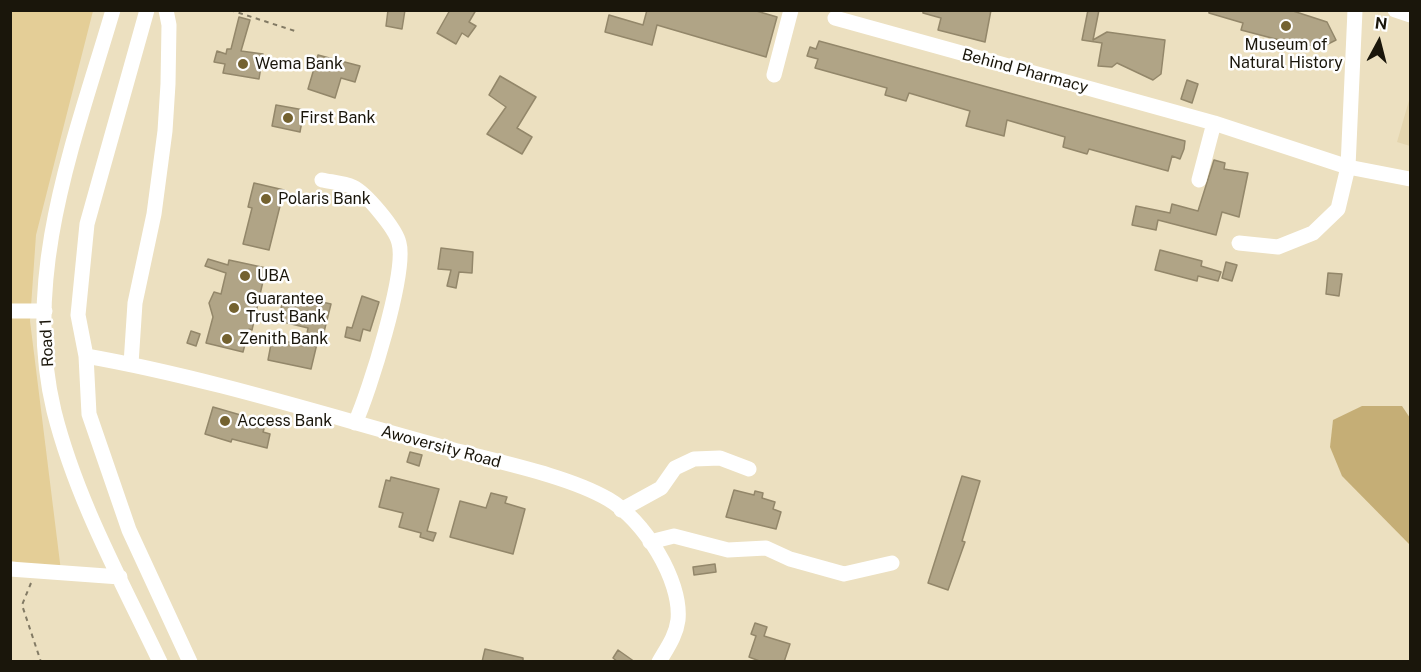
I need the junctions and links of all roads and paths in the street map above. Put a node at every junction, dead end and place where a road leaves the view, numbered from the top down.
1 (113, 10) edge
2 (147, 10) edge
3 (166, 10) edge
4 (230, 10) edge
5 (792, 10) edge
6 (1355, 10) edge
7 (1395, 10) edge
8 (1410, 15) edge
9 (835, 18) dead end
10 (295, 31) dead end
11 (774, 75) dead end
12 (1214, 123) junction
13 (1348, 167) junction
14 (1410, 179) edge
15 (322, 180) dead end
16 (1199, 180) dead end
17 (1239, 243) dead end
18 (10, 311) edge
19 (45, 311) junction
20 (86, 356) junction
21 (131, 364) junction
22 (355, 423) junction
23 (749, 469) dead end
24 (621, 510) junction
25 (650, 542) junction
26 (892, 563) dead end
27 (10, 569) edge
28 (120, 577) junction
29 (31, 584) dead end
30 (41, 662) edge
31 (160, 662) edge
32 (190, 662) edge
33 (659, 662) edge

1 - 19 street, Road 1
2 - 20 street, Road 1
3 - 21 street
4 - 10 path
5 - 11 street
6 - 13 street
7 - 8 street
9 - 12 street, Behind Pharmacy
12 - 13 street, Behind Pharmacy
12 - 16 street
13 - 14 street, Behind Pharmacy
13 - 17 street
15 - 22 street
18 - 19 street
19 - 28 street, Road 1
20 - 21 street, Awoversity Road
20 - 32 street, Road 1
21 - 22 street, Awoversity Road
22 - 24 street, Awoversity Road
23 - 24 street
24 - 25 street, Awoversity Road
25 - 26 street
25 - 33 street, Awoversity Road
27 - 28 street
28 - 31 street, Road 1
29 - 30 path

